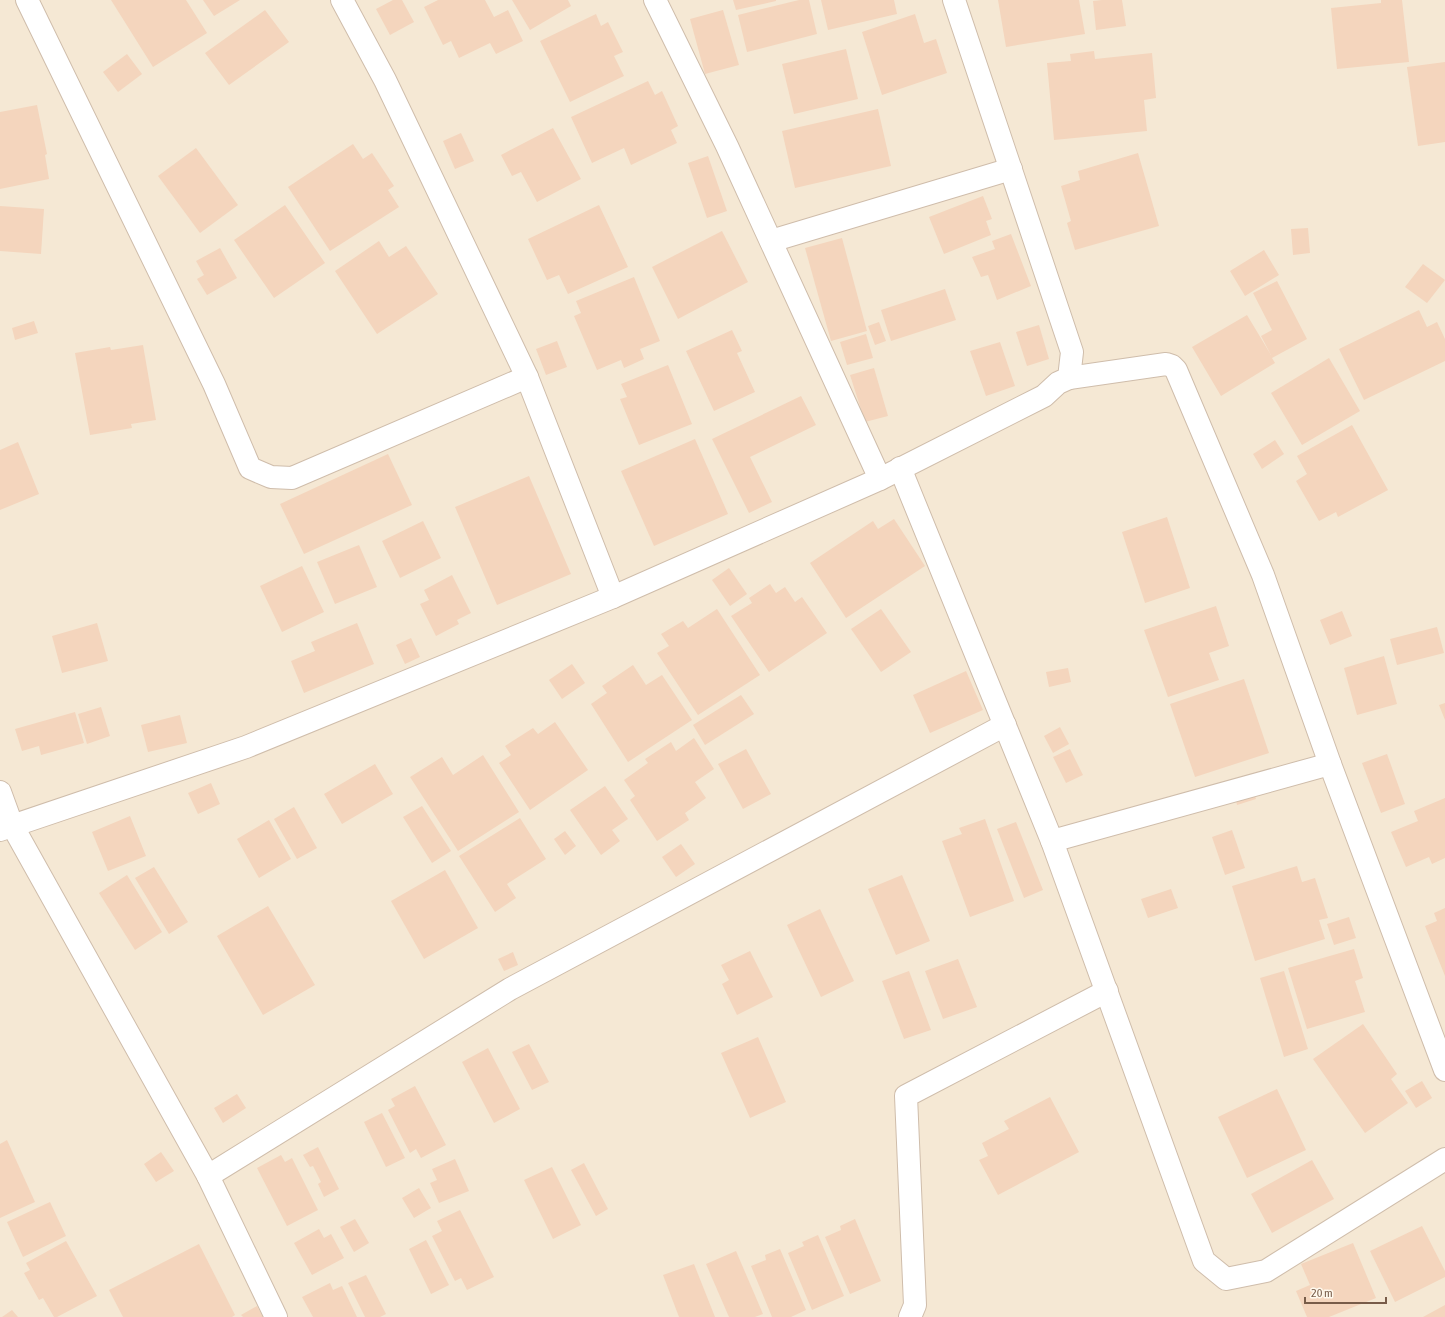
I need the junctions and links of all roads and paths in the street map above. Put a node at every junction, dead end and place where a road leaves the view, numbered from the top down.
1 (27, 0) edge
2 (342, 0) edge
3 (656, 0) edge
4 (954, 0) edge
5 (1011, 170) junction
6 (771, 242) junction
7 (527, 377) junction
8 (1070, 378) junction
9 (900, 468) junction
10 (880, 479) junction
11 (613, 597) junction
12 (1005, 725) junction
13 (1330, 764) junction
14 (0, 792) edge
15 (6, 827) edge
16 (1052, 841) junction
17 (1107, 991) junction
18 (1445, 1070) edge
19 (1445, 1159) edge
20 (208, 1176) junction
21 (276, 1317) edge
22 (910, 1317) edge

1 - 7 street
2 - 7 street
3 - 6 street
4 - 5 street
5 - 6 street
5 - 8 street
6 - 10 street
7 - 11 street
8 - 9 street
8 - 13 street
9 - 10 street
9 - 12 street
10 - 11 street
11 - 15 street
12 - 16 street
12 - 20 street
13 - 16 street
13 - 18 street
14 - 15 street
15 - 20 street
16 - 17 street
17 - 19 street
17 - 22 street
20 - 21 street

